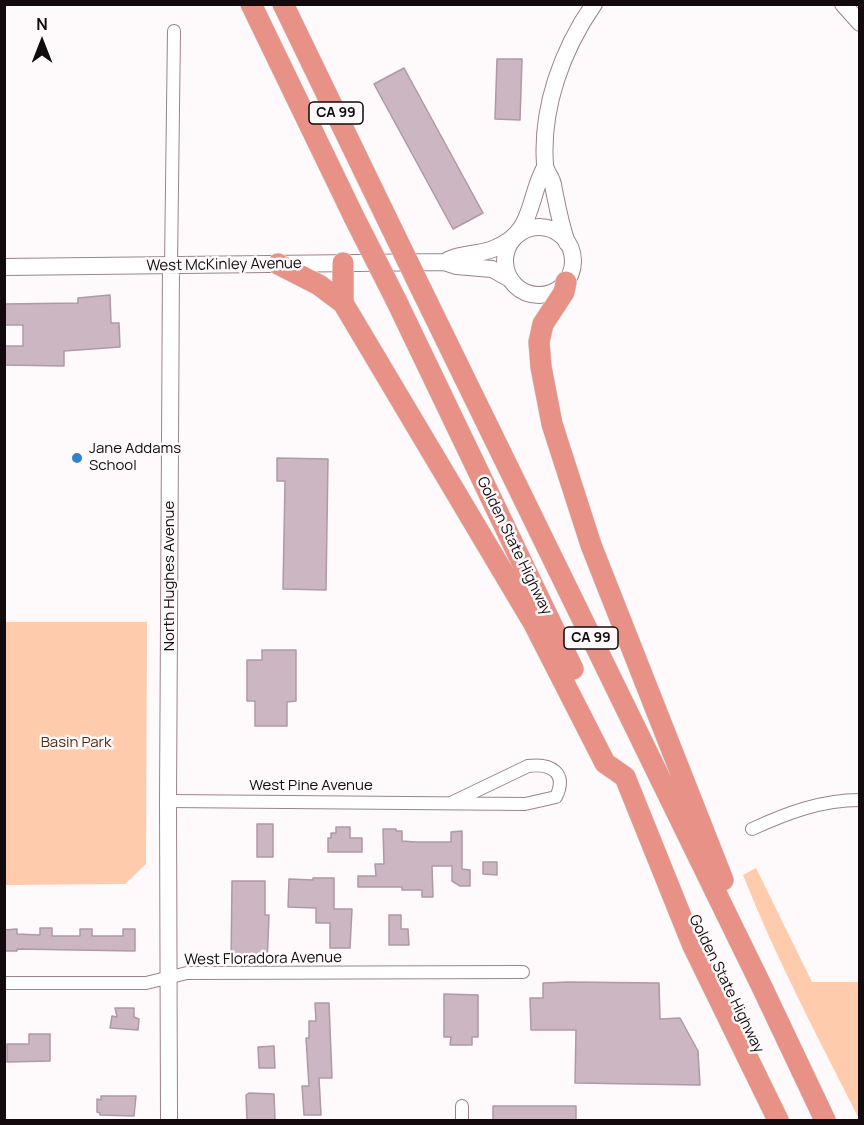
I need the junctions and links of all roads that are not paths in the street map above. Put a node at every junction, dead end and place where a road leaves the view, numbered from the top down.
1 (251, 4) edge
2 (283, 4) edge
3 (594, 4) edge
4 (843, 4) edge
5 (860, 24) edge
6 (174, 31) dead end
7 (545, 167) junction
8 (513, 238) junction
9 (567, 243) junction
10 (444, 262) junction
11 (343, 263) junction
12 (171, 264) junction
13 (278, 264) junction
14 (4, 267) edge
15 (510, 279) junction
16 (566, 282) junction
17 (343, 303) junction
18 (625, 777) junction
19 (860, 800) edge
20 (168, 801) junction
21 (453, 802) junction
22 (752, 829) dead end
23 (523, 972) dead end
24 (169, 977) junction
25 (4, 983) edge
26 (761, 985) junction
27 (462, 1106) dead end
28 (169, 1120) edge
29 (462, 1120) edge
30 (778, 1120) edge
31 (793, 1120) edge
32 (825, 1120) edge

1 - 18 highway, Golden State Highway / CA 99, bridge
2 - 26 highway, Golden State Highway / CA 99, bridge
3 - 7 street
4 - 5 street
6 - 12 street, North Hughes Avenue
7 - 8 street
7 - 9 street
8 - 9 street, West McKinley Avenue
8 - 10 street, West McKinley Avenue
8 - 15 street
9 - 16 street
10 - 11 street, West McKinley Avenue
10 - 15 street, West McKinley Avenue
11 - 13 street, West McKinley Avenue
11 - 17 highway
12 - 13 street, West McKinley Avenue
12 - 14 street, West McKinley Avenue
12 - 20 street, North Hughes Avenue
13 - 17 highway
15 - 16 street, West McKinley Avenue
16 - 26 highway
17 - 18 highway
18 - 30 highway
18 - 31 highway, Golden State Highway / CA 99
19 - 22 street
20 - 21 street, West Pine Avenue
20 - 24 street, North Hughes Avenue
21 - 21 street, West Pine Avenue
23 - 24 street, West Floradora Avenue
24 - 25 street, West Floradora Avenue
24 - 28 street, North Hughes Avenue
26 - 32 highway, Golden State Highway / CA 99
27 - 29 street

